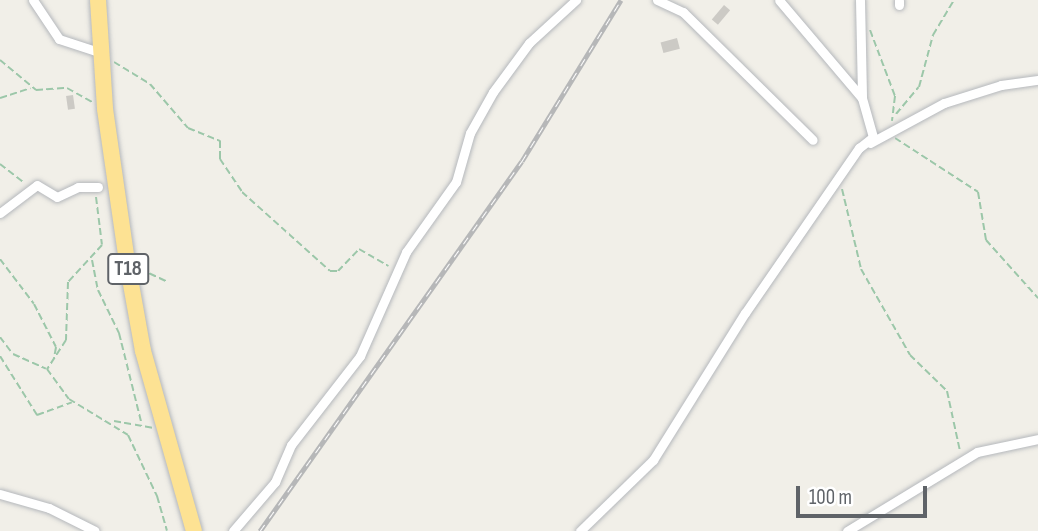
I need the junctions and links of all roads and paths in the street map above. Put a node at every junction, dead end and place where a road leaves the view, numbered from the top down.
1 (33, 0) edge
2 (98, 0) edge
3 (576, 0) edge
4 (657, 0) edge
5 (779, 0) edge
6 (860, 0) edge
7 (954, 0) edge
8 (867, 22) dead end
9 (102, 53) junction
10 (0, 60) edge
11 (1038, 80) edge
12 (31, 88) junction
13 (0, 98) edge
14 (862, 98) junction
15 (105, 109) junction
16 (895, 114) junction
17 (891, 124) dead end
18 (888, 134) junction
19 (813, 140) dead end
20 (859, 148) junction
21 (0, 164) edge
22 (841, 179) junction
23 (98, 187) joint
24 (30, 188) junction
25 (0, 213) edge
26 (92, 258) junction
27 (0, 259) edge
28 (127, 262) junction
29 (397, 271) junction
30 (166, 281) dead end
31 (1038, 298) edge
32 (0, 337) edge
33 (0, 356) edge
34 (54, 359) junction
35 (47, 369) junction
36 (73, 402) junction
37 (110, 420) junction
38 (142, 425) junction
39 (164, 430) junction
40 (1037, 441) edge
41 (963, 462) junction
42 (0, 494) edge
43 (95, 531) edge
44 (167, 531) edge
45 (194, 531) edge
46 (233, 531) edge
47 (580, 531) edge
48 (847, 531) edge

1 - 9 street
2 - 9 highway, T18
3 - 29 street
4 - 19 street
5 - 14 street
6 - 14 street
7 - 16 path
8 - 16 path
9 - 15 highway, T18
9 - 29 path
10 - 12 path
11 - 18 street
12 - 13 path
12 - 15 path
14 - 20 street
15 - 28 highway, T18
16 - 17 path
18 - 20 street
18 - 31 path
20 - 22 street
21 - 24 path
22 - 41 path
22 - 47 street
23 - 24 street
23 - 26 path
24 - 25 street
26 - 34 path
26 - 38 path
27 - 34 path
28 - 30 path
28 - 39 highway, T18
29 - 46 street
32 - 35 path
33 - 36 path
34 - 35 path
35 - 36 path
36 - 37 path
37 - 38 path
37 - 44 path
38 - 39 path
39 - 45 highway, T18
40 - 41 street
41 - 48 street
42 - 43 street

